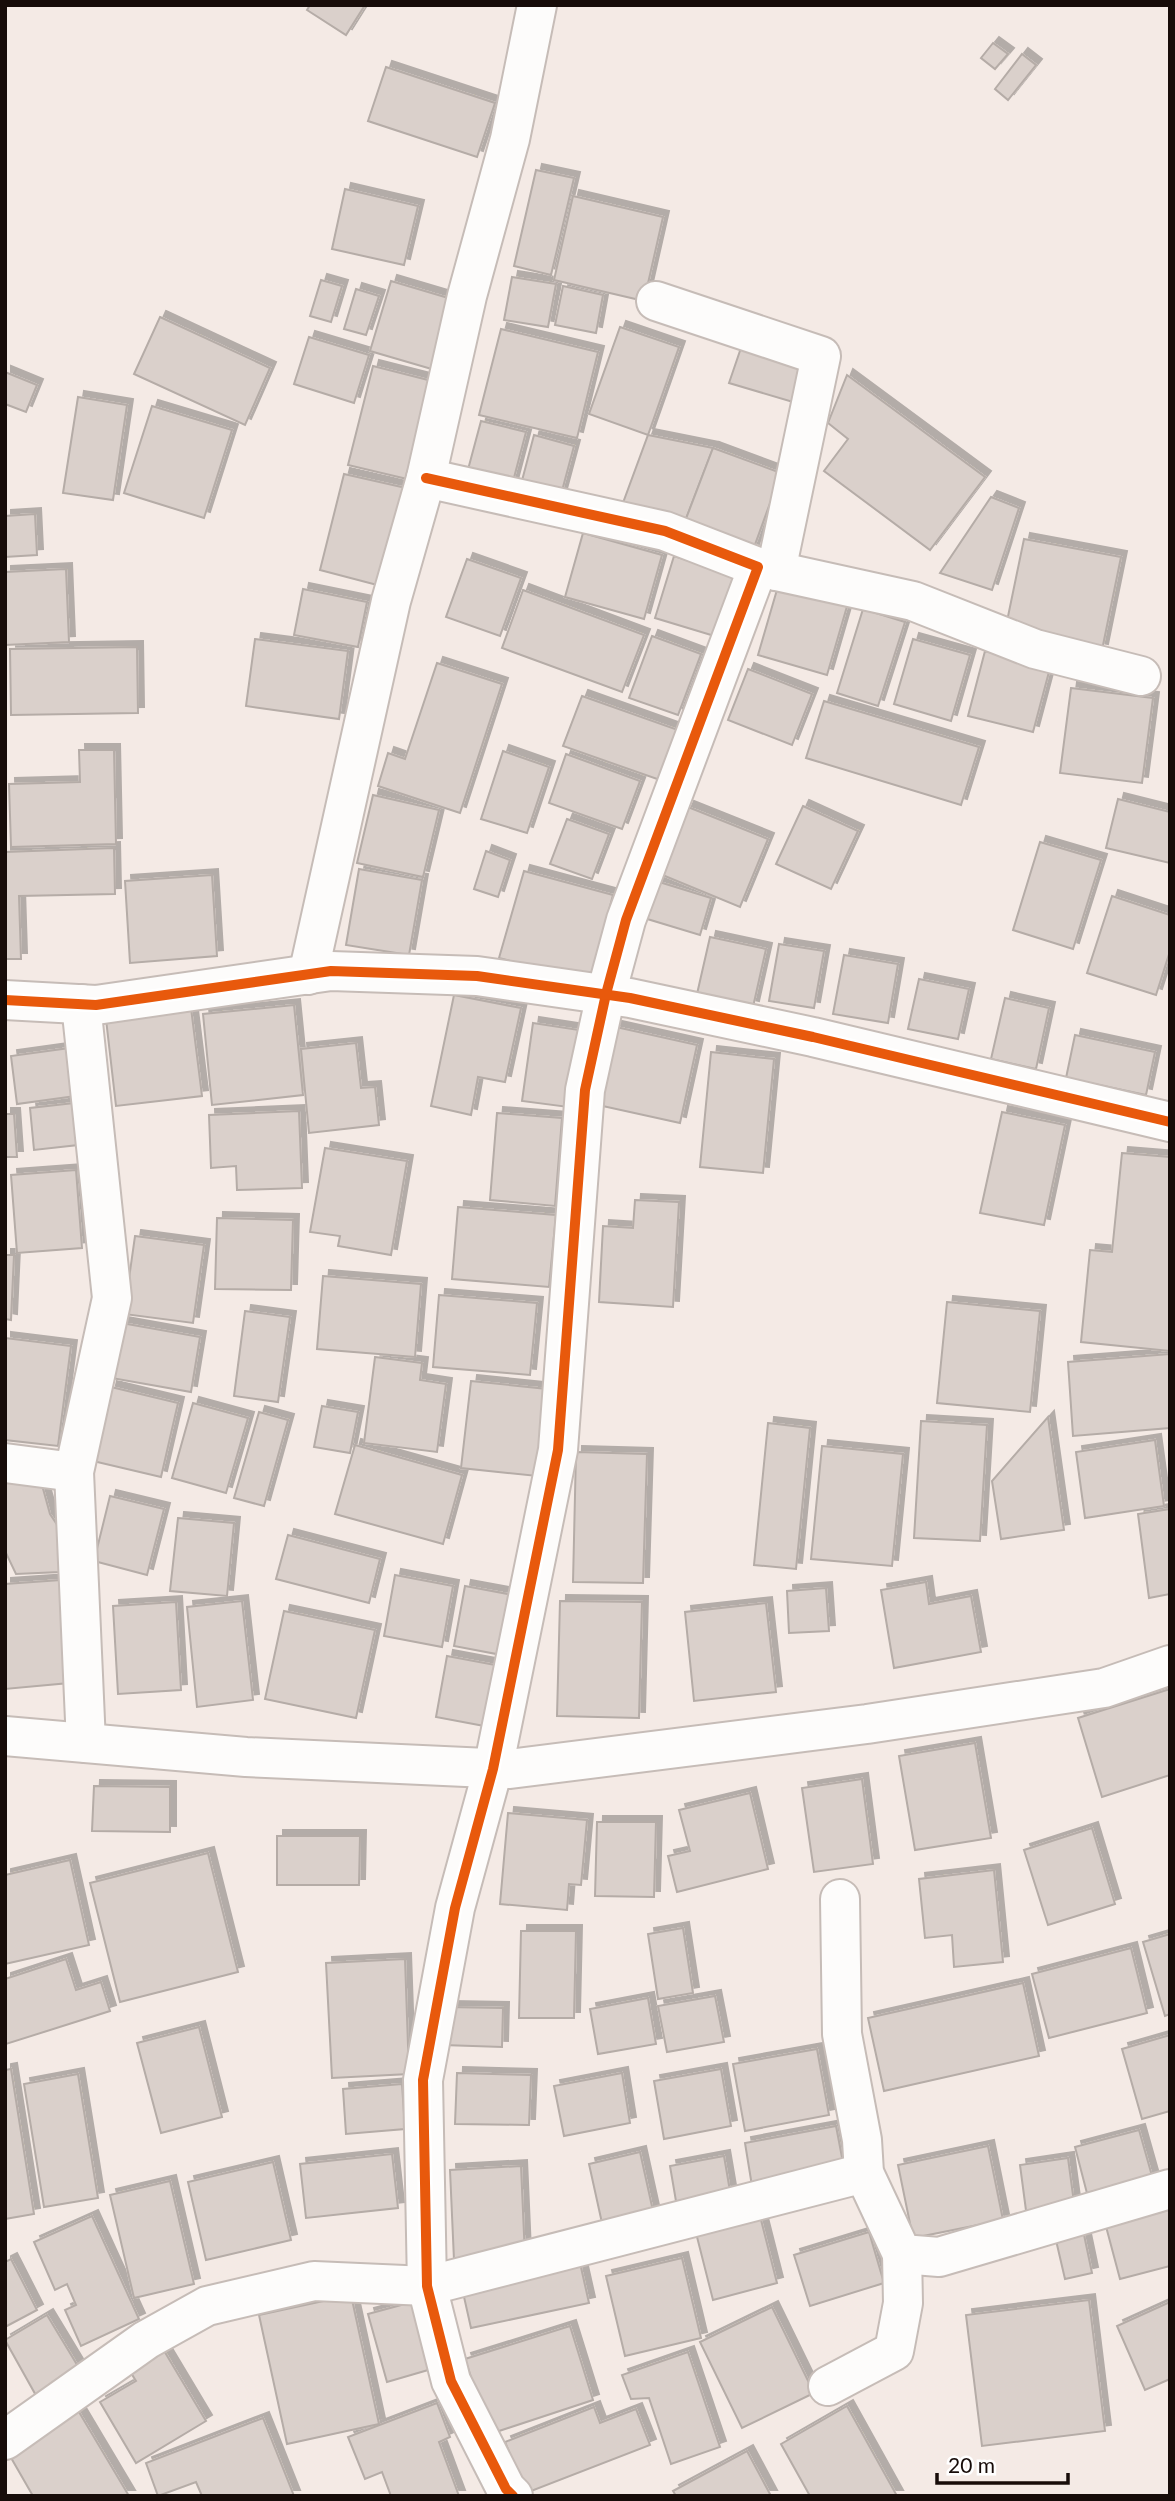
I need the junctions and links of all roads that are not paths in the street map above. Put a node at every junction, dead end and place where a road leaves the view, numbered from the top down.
1 (537, 5) edge
2 (656, 301) dead end
3 (426, 478) junction
4 (767, 569) junction
5 (1141, 676) dead end
6 (308, 975) junction
7 (606, 994) junction
8 (5, 1000) edge
9 (81, 1004) junction
10 (1170, 1122) edge
11 (5, 1463) edge
12 (74, 1472) junction
13 (1170, 1665) edge
14 (5, 1736) edge
15 (86, 1743) junction
16 (493, 1769) junction
17 (840, 1899) dead end
18 (864, 2172) junction
19 (1170, 2189) edge
20 (902, 2254) junction
21 (427, 2286) junction
22 (828, 2386) dead end
23 (5, 2440) edge
24 (513, 2496) edge

1 - 3 street
2 - 4 street
3 - 4 street
3 - 6 street
4 - 5 street
4 - 7 street
6 - 7 street
6 - 9 street
7 - 10 street
7 - 16 street
8 - 9 street
9 - 12 street
11 - 12 street
12 - 15 street
13 - 16 street
14 - 15 street
15 - 16 street
16 - 21 street
17 - 18 street
18 - 20 street
18 - 21 street
19 - 20 street
20 - 22 street
21 - 23 street
21 - 24 street

